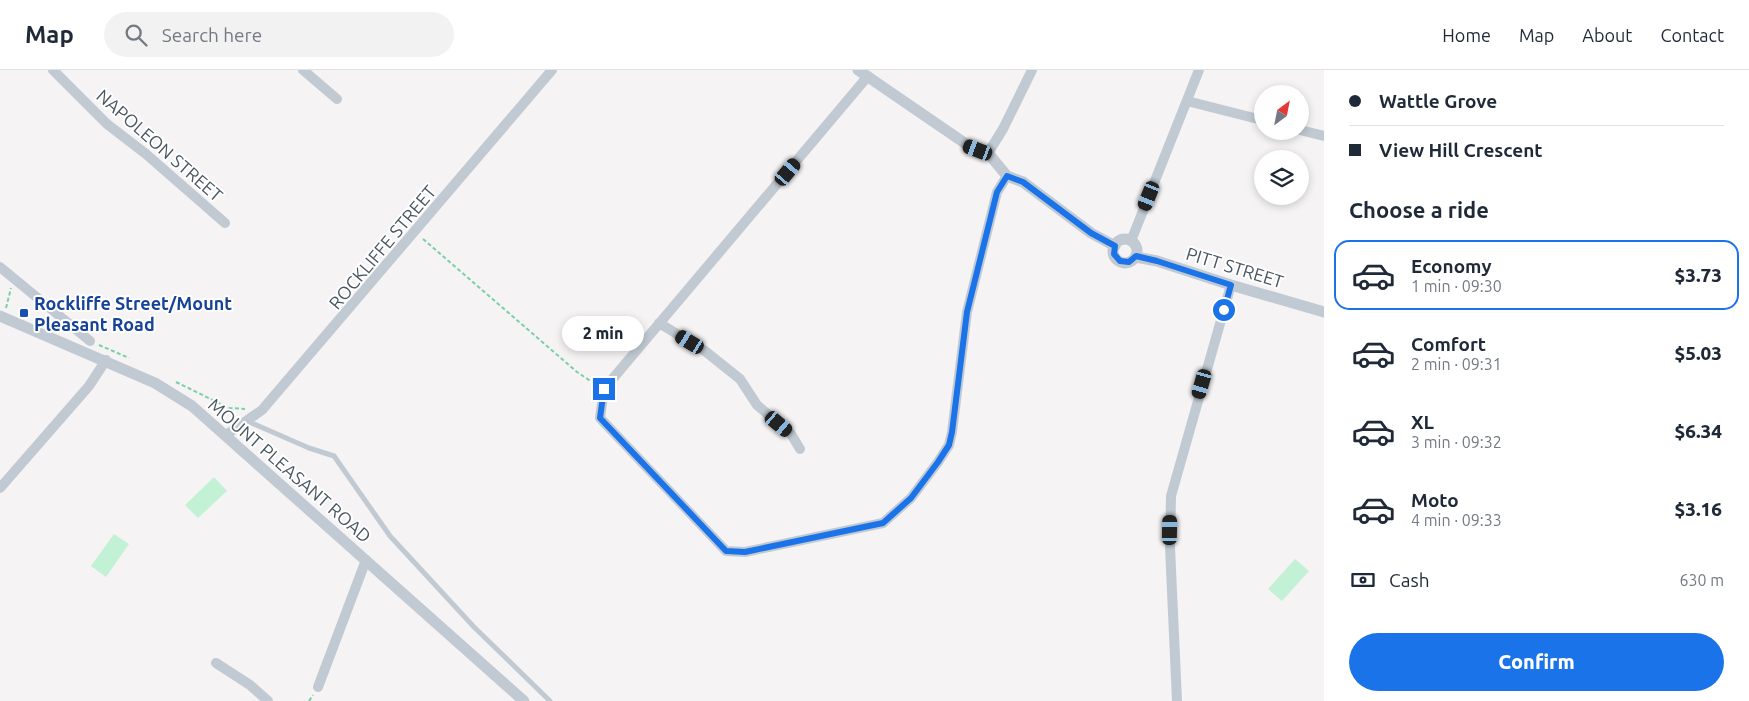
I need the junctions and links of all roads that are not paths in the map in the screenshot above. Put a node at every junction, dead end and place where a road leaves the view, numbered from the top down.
1 (53, 70) edge
2 (303, 70) edge
3 (552, 70) edge
4 (1032, 70) edge
5 (1199, 70) edge
6 (863, 73) edge
7 (337, 99) dead end
8 (1187, 100) junction
9 (1254, 118) edge
10 (1309, 132) edge
11 (1324, 136) edge
12 (988, 153) junction
13 (1007, 176) junction
14 (225, 223) dead end
15 (1131, 241) junction
16 (1115, 246) junction
17 (1136, 256) junction
18 (0, 267) edge
19 (1231, 285) junction
20 (1324, 312) edge
21 (2, 317) edge
22 (659, 323) junction
23 (90, 341) road end
24 (106, 360) junction
25 (247, 420) junction
26 (226, 435) junction
27 (800, 449) dead end
28 (0, 488) edge
29 (366, 560) junction
30 (216, 663) dead end
31 (318, 688) dead end
32 (268, 701) edge
33 (524, 701) edge
34 (550, 701) edge
35 (1177, 701) edge

1 - 14 street, NAPOLEON STREET
2 - 7 street
3 - 25 street, ROCKLIFFE STREET
4 - 12 street
5 - 8 street
6 - 12 street
6 - 22 street
8 - 9 street
8 - 15 street
10 - 11 street
12 - 13 street
13 - 16 street
13 - 22 street
15 - 16 street
15 - 17 street
16 - 17 street
17 - 19 street, PITT STREET
18 - 23 street
19 - 20 street, PITT STREET
19 - 35 street
21 - 24 street, MOUNT PLEASANT ROAD
22 - 27 street
24 - 26 street, MOUNT PLEASANT ROAD
24 - 28 street
25 - 26 street, ROCKLIFFE STREET
25 - 34 lane
26 - 29 street, MOUNT PLEASANT ROAD
29 - 31 street
29 - 33 street, MOUNT PLEASANT ROAD
30 - 32 street

